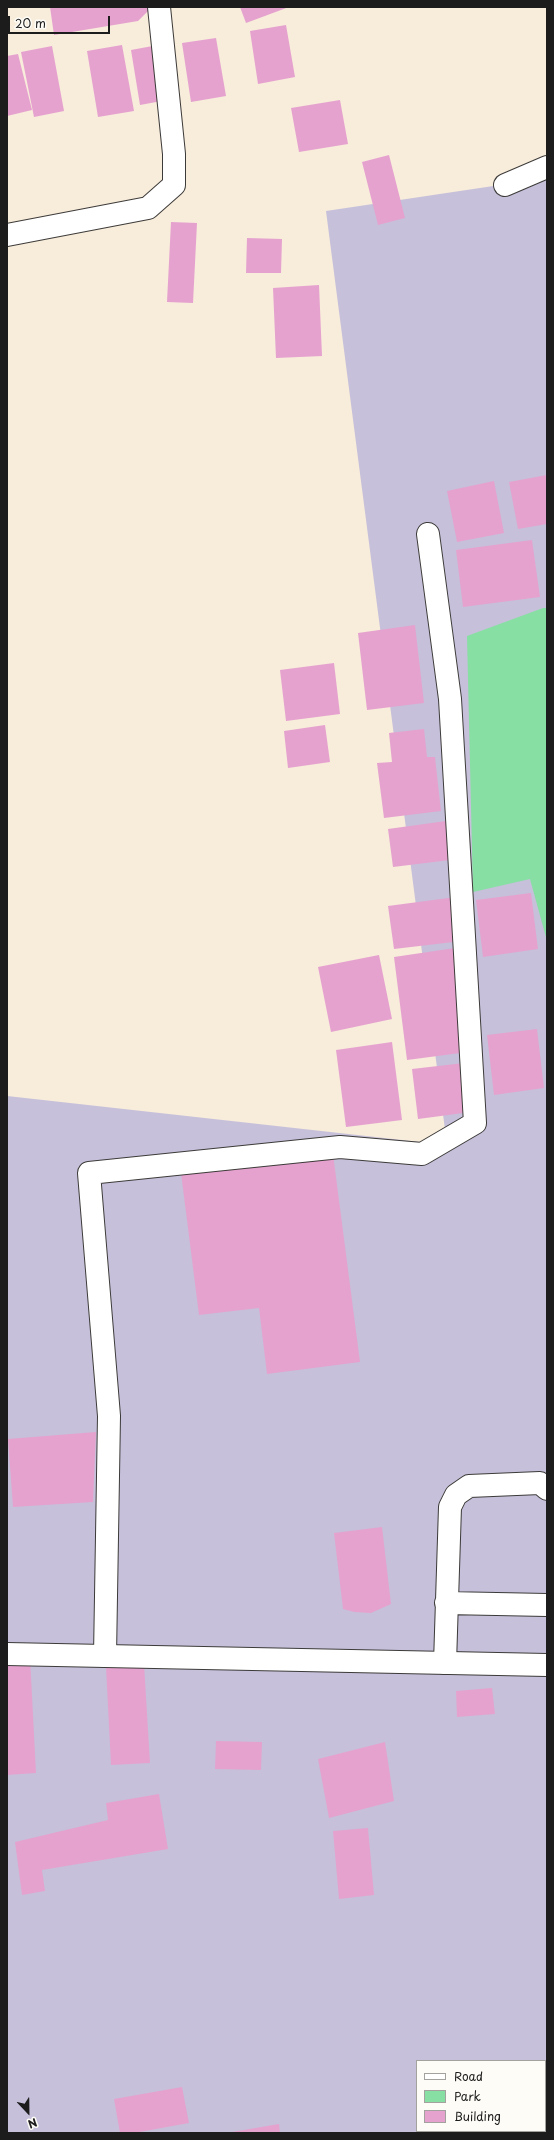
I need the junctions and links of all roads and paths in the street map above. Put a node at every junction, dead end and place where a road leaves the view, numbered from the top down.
1 (159, 7) edge
2 (547, 167) edge
3 (505, 184) dead end
4 (7, 236) edge
5 (428, 534) dead end
6 (547, 1489) edge
7 (446, 1603) junction
8 (547, 1605) edge
9 (7, 1654) edge
10 (105, 1656) junction
11 (445, 1663) junction
12 (547, 1666) edge

1 - 4 street
2 - 3 street
5 - 10 street
6 - 7 street
7 - 8 street
7 - 11 street
9 - 10 street
10 - 11 street
11 - 12 street

